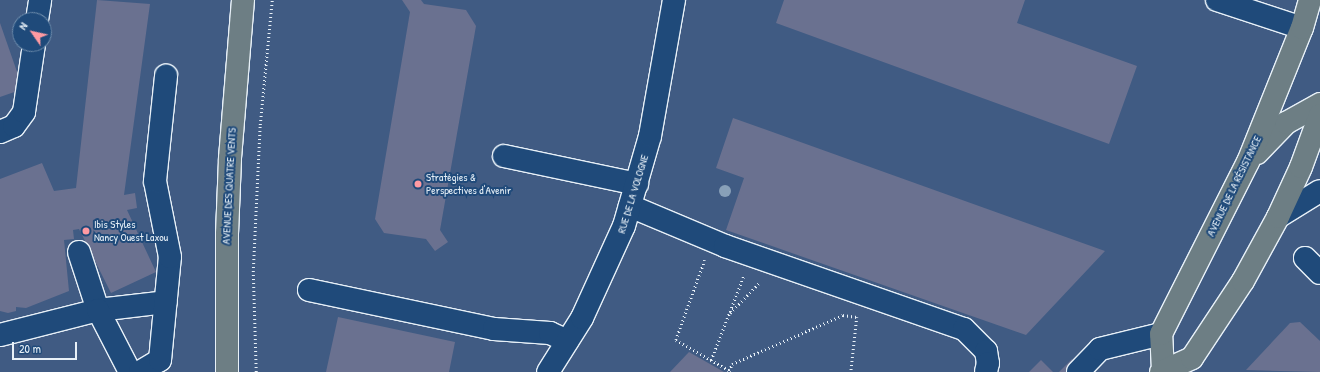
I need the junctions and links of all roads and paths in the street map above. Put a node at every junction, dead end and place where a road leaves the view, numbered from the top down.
1 (40, 0) edge
2 (242, 0) edge
3 (272, 0) edge
4 (674, 0) edge
5 (1217, 0) edge
6 (1310, 0) edge
7 (38, 12) edge
8 (1311, 30) edge
9 (33, 52) edge
10 (166, 76) dead end
11 (1320, 104) edge
12 (1320, 115) edge
13 (0, 132) edge
14 (504, 156) dead end
15 (1248, 162) junction
16 (637, 184) junction
17 (1320, 191) edge
18 (630, 206) junction
19 (1278, 217) junction
20 (712, 241) junction
21 (79, 252) dead end
22 (752, 256) junction
23 (777, 265) junction
24 (310, 290) dead end
25 (166, 302) junction
26 (98, 310) junction
27 (729, 314) junction
28 (1161, 334) junction
29 (0, 335) edge
30 (567, 341) junction
31 (711, 360) junction
32 (731, 371) edge
33 (1163, 371) edge
34 (130, 372) edge
35 (140, 372) edge
36 (227, 372) edge
37 (256, 372) edge
38 (548, 372) edge
39 (851, 372) edge
40 (986, 372) edge
41 (1078, 372) edge

1 - 7 street
2 - 36 main road, AVENUE DES QUATRE VENTS
3 - 37 path
4 - 16 street, RUE DE LA VOLOGNE
5 - 8 street
6 - 8 main road, AVENUE DE LA RÉSISTANCE
8 - 15 main road, AVENUE DE LA RÉSISTANCE
9 - 13 street
10 - 25 street
11 - 15 main road
12 - 19 main road
14 - 16 street
15 - 28 main road, AVENUE DE LA RÉSISTANCE
16 - 18 street, RUE DE LA VOLOGNE
17 - 19 street
18 - 20 street
18 - 30 street, RUE DE LA VOLOGNE
19 - 33 main road
20 - 22 street
20 - 31 path
21 - 26 street
22 - 23 street
22 - 27 path
23 - 27 path
23 - 40 street
24 - 30 street
25 - 26 street
25 - 35 street
26 - 29 street
26 - 34 street
27 - 31 path
28 - 33 main road
28 - 41 street
30 - 38 street, RUE DE LA VOLOGNE
31 - 32 path
32 - 39 path

